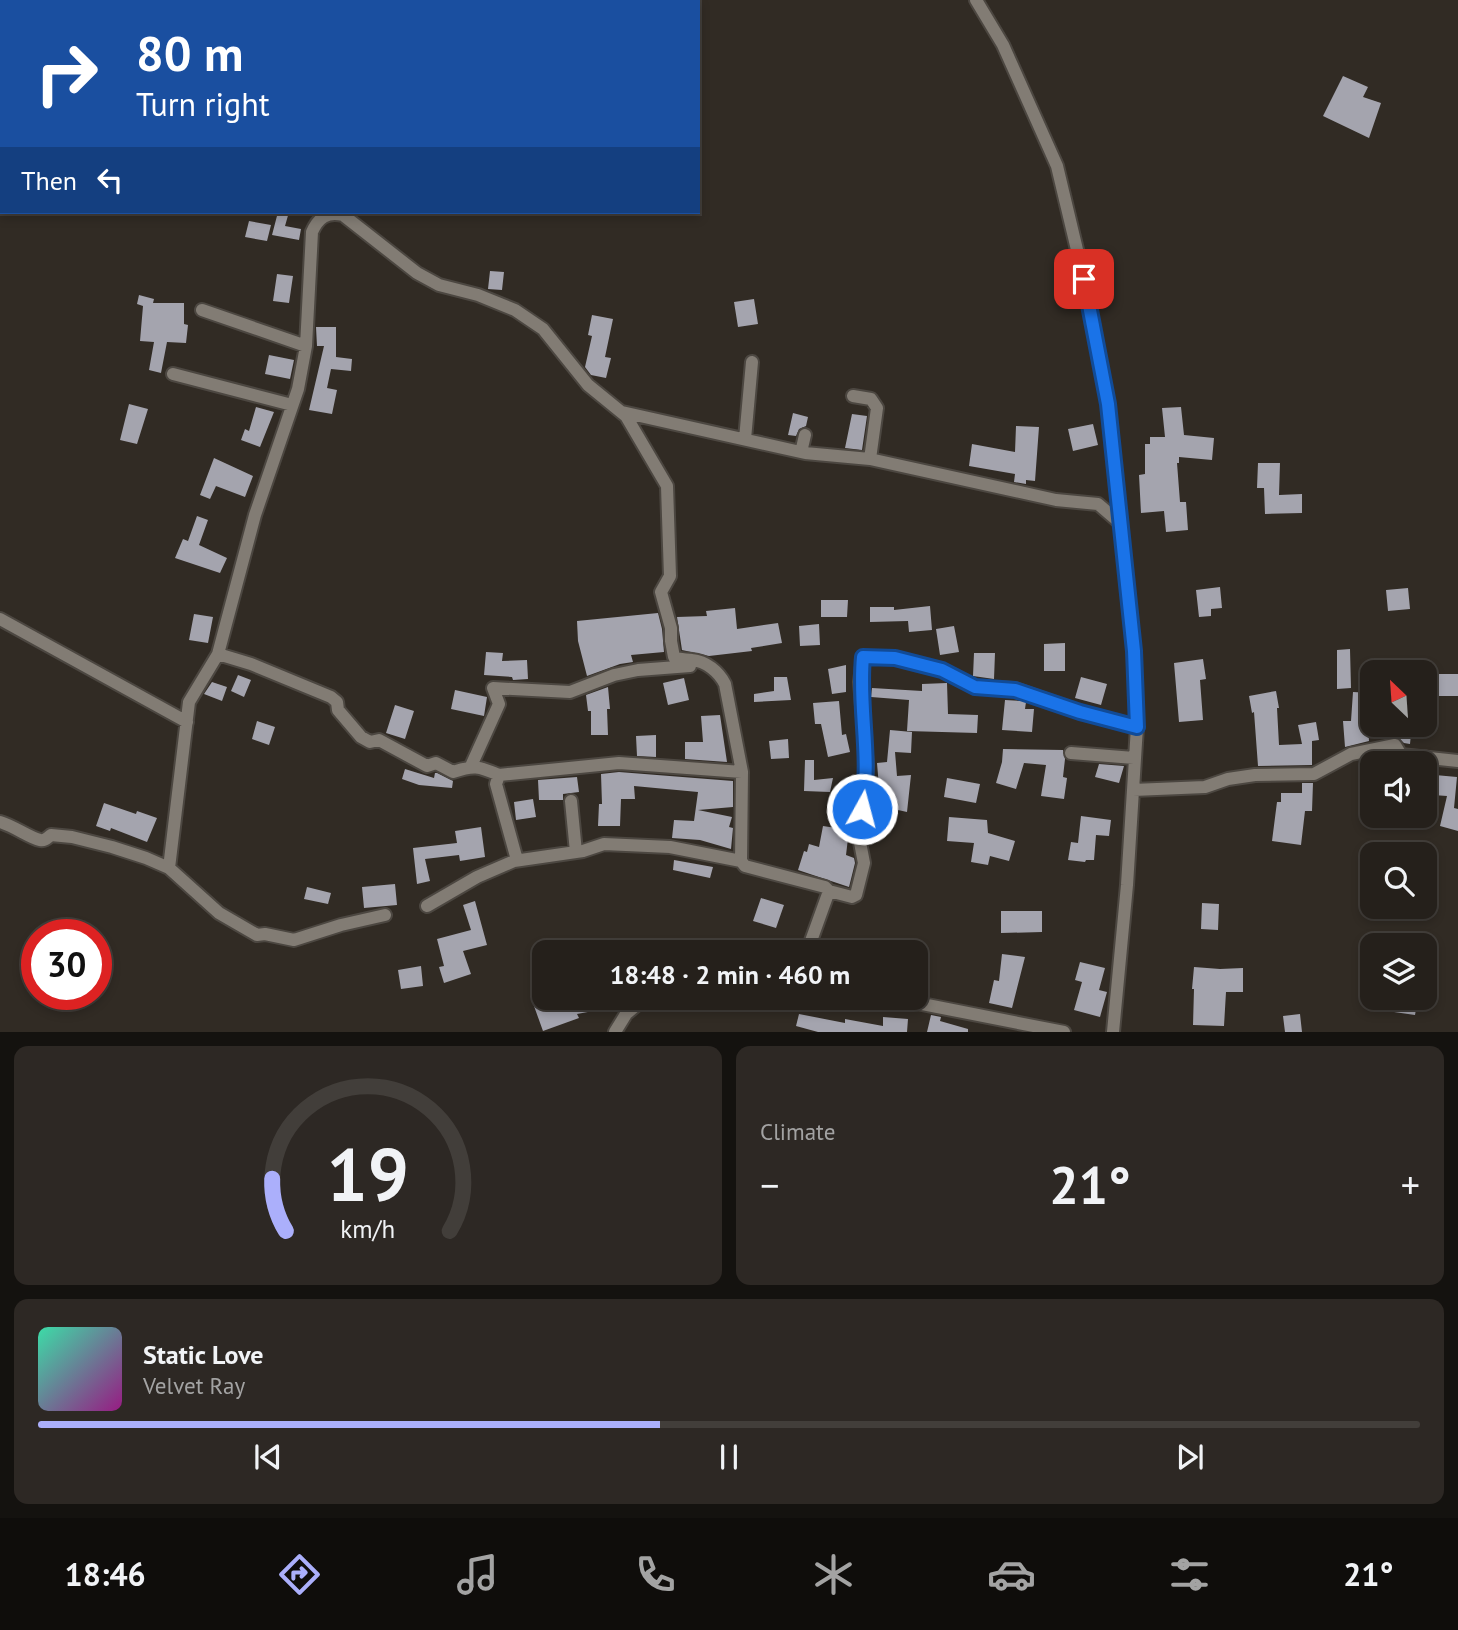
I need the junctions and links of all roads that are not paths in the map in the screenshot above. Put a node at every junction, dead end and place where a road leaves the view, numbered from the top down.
1 (976, 0) edge
2 (323, 214) edge
3 (340, 214) edge
4 (202, 310) dead end
5 (306, 346) junction
6 (752, 362) dead end
7 (173, 374) dead end
8 (853, 397) dead end
9 (292, 405) junction
10 (622, 411) junction
11 (805, 435) dead end
12 (746, 439) junction
13 (805, 453) junction
14 (870, 459) junction
15 (1119, 522) junction
16 (0, 619) edge
17 (218, 654) junction
18 (705, 664) junction
19 (187, 722) junction
20 (1137, 727) junction
21 (1071, 753) dead end
22 (1134, 758) junction
23 (1458, 761) edge
24 (471, 766) junction
25 (742, 772) junction
26 (499, 775) junction
27 (1133, 790) junction
28 (571, 801) dead end
29 (0, 822) edge
30 (576, 852) junction
31 (517, 860) junction
32 (741, 861) junction
33 (169, 868) junction
34 (829, 891) junction
35 (428, 906) dead end
36 (385, 915) dead end
37 (811, 940) edge
38 (928, 1005) edge
39 (631, 1010) edge
40 (615, 1031) edge
41 (1064, 1031) edge
42 (1113, 1031) edge

1 - 15 street
2 - 5 street
3 - 10 street
4 - 5 street
5 - 9 street
6 - 12 street
7 - 9 street
8 - 14 street
9 - 17 street
10 - 12 street
10 - 18 street
11 - 13 street
12 - 13 street
13 - 14 street
14 - 15 street
15 - 20 street
16 - 19 street
17 - 19 street
17 - 24 street
18 - 24 street
18 - 25 street
19 - 33 street
20 - 22 street
20 - 34 street
21 - 22 street
22 - 27 street
23 - 27 street
24 - 26 street
25 - 26 street
25 - 32 street
26 - 31 street
27 - 42 street
28 - 30 street
29 - 33 street
30 - 31 street
30 - 32 street
31 - 35 street
32 - 34 street
33 - 36 street
34 - 37 street
38 - 41 street
39 - 40 street

